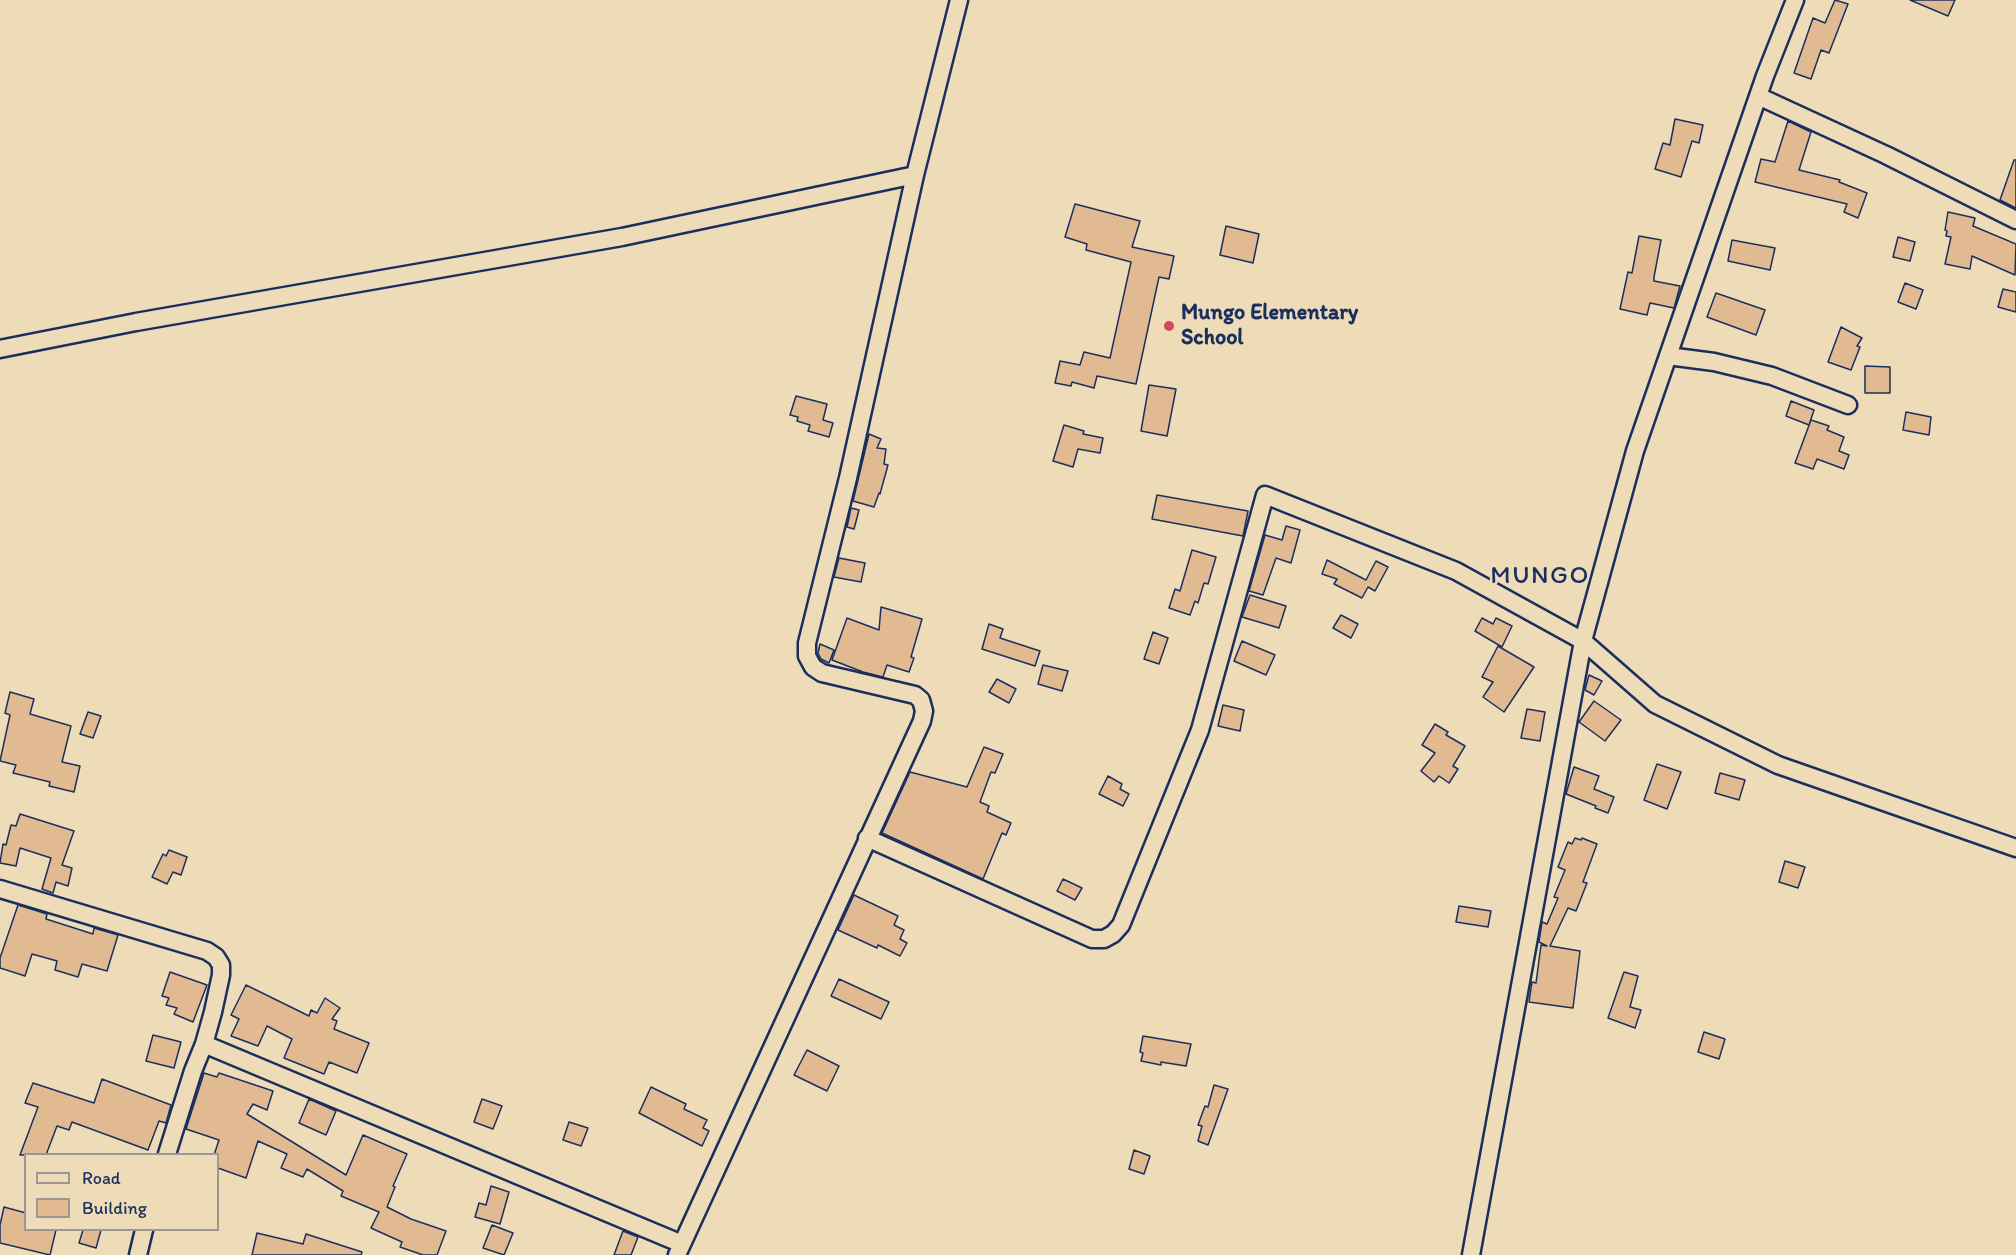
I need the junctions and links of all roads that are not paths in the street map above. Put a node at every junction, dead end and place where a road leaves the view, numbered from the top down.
1 (959, 0) edge
2 (1795, 0) edge
3 (1758, 96) junction
4 (915, 175) junction
5 (2016, 220) edge
6 (0, 349) edge
7 (1668, 356) junction
8 (1848, 405) dead end
9 (1583, 641) junction
10 (867, 838) junction
11 (2016, 848) edge
12 (0, 889) edge
13 (204, 1044) junction
14 (168, 1153) edge
15 (144, 1231) edge
16 (679, 1250) edge
17 (138, 1255) edge
18 (1471, 1255) edge

1 - 4 street
2 - 3 street
3 - 5 street
3 - 7 street
4 - 6 street
4 - 10 street
7 - 8 street
7 - 9 street
9 - 10 street
9 - 11 street
9 - 18 street
10 - 16 street
12 - 13 street
13 - 14 street
13 - 16 street
15 - 17 street

